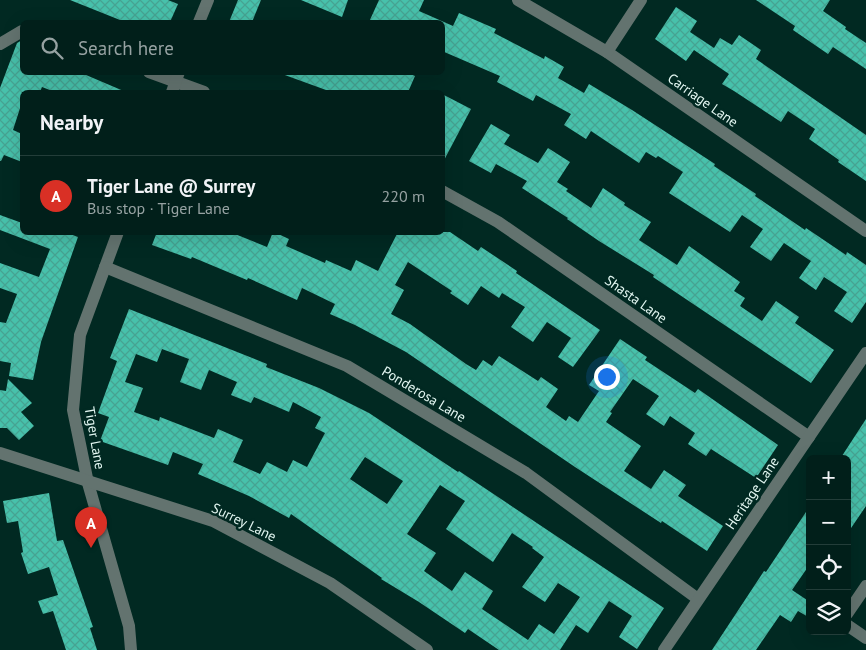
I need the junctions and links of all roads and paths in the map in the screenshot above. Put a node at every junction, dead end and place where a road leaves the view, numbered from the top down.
1 (208, 0) edge
2 (518, 0) edge
3 (641, 0) edge
4 (200, 20) edge
5 (20, 32) edge
6 (0, 44) edge
7 (607, 52) junction
8 (157, 75) edge
9 (175, 82) edge
10 (198, 90) edge
11 (445, 193) edge
12 (866, 231) edge
13 (117, 235) edge
14 (105, 267) junction
15 (866, 354) edge
16 (809, 437) junction
17 (0, 453) edge
18 (88, 482) junction
19 (866, 586) edge
20 (698, 599) junction
21 (851, 608) edge
22 (851, 628) edge
23 (866, 638) edge
24 (666, 649) edge
25 (131, 650) edge
26 (427, 650) edge

1 - 4 street
2 - 7 street, Carriage Lane
3 - 7 street
5 - 6 street
7 - 12 street, Carriage Lane
8 - 9 street
9 - 10 street
11 - 16 street, Shasta Lane
13 - 14 street, Tiger Lane
14 - 18 street, Tiger Lane
14 - 20 street, Ponderosa Lane
15 - 16 street, Heritage Lane
16 - 20 street, Heritage Lane
17 - 18 street, Surrey Lane
18 - 25 street, Tiger Lane
18 - 26 street, Surrey Lane
19 - 21 street
20 - 24 street, Heritage Lane
22 - 23 street

